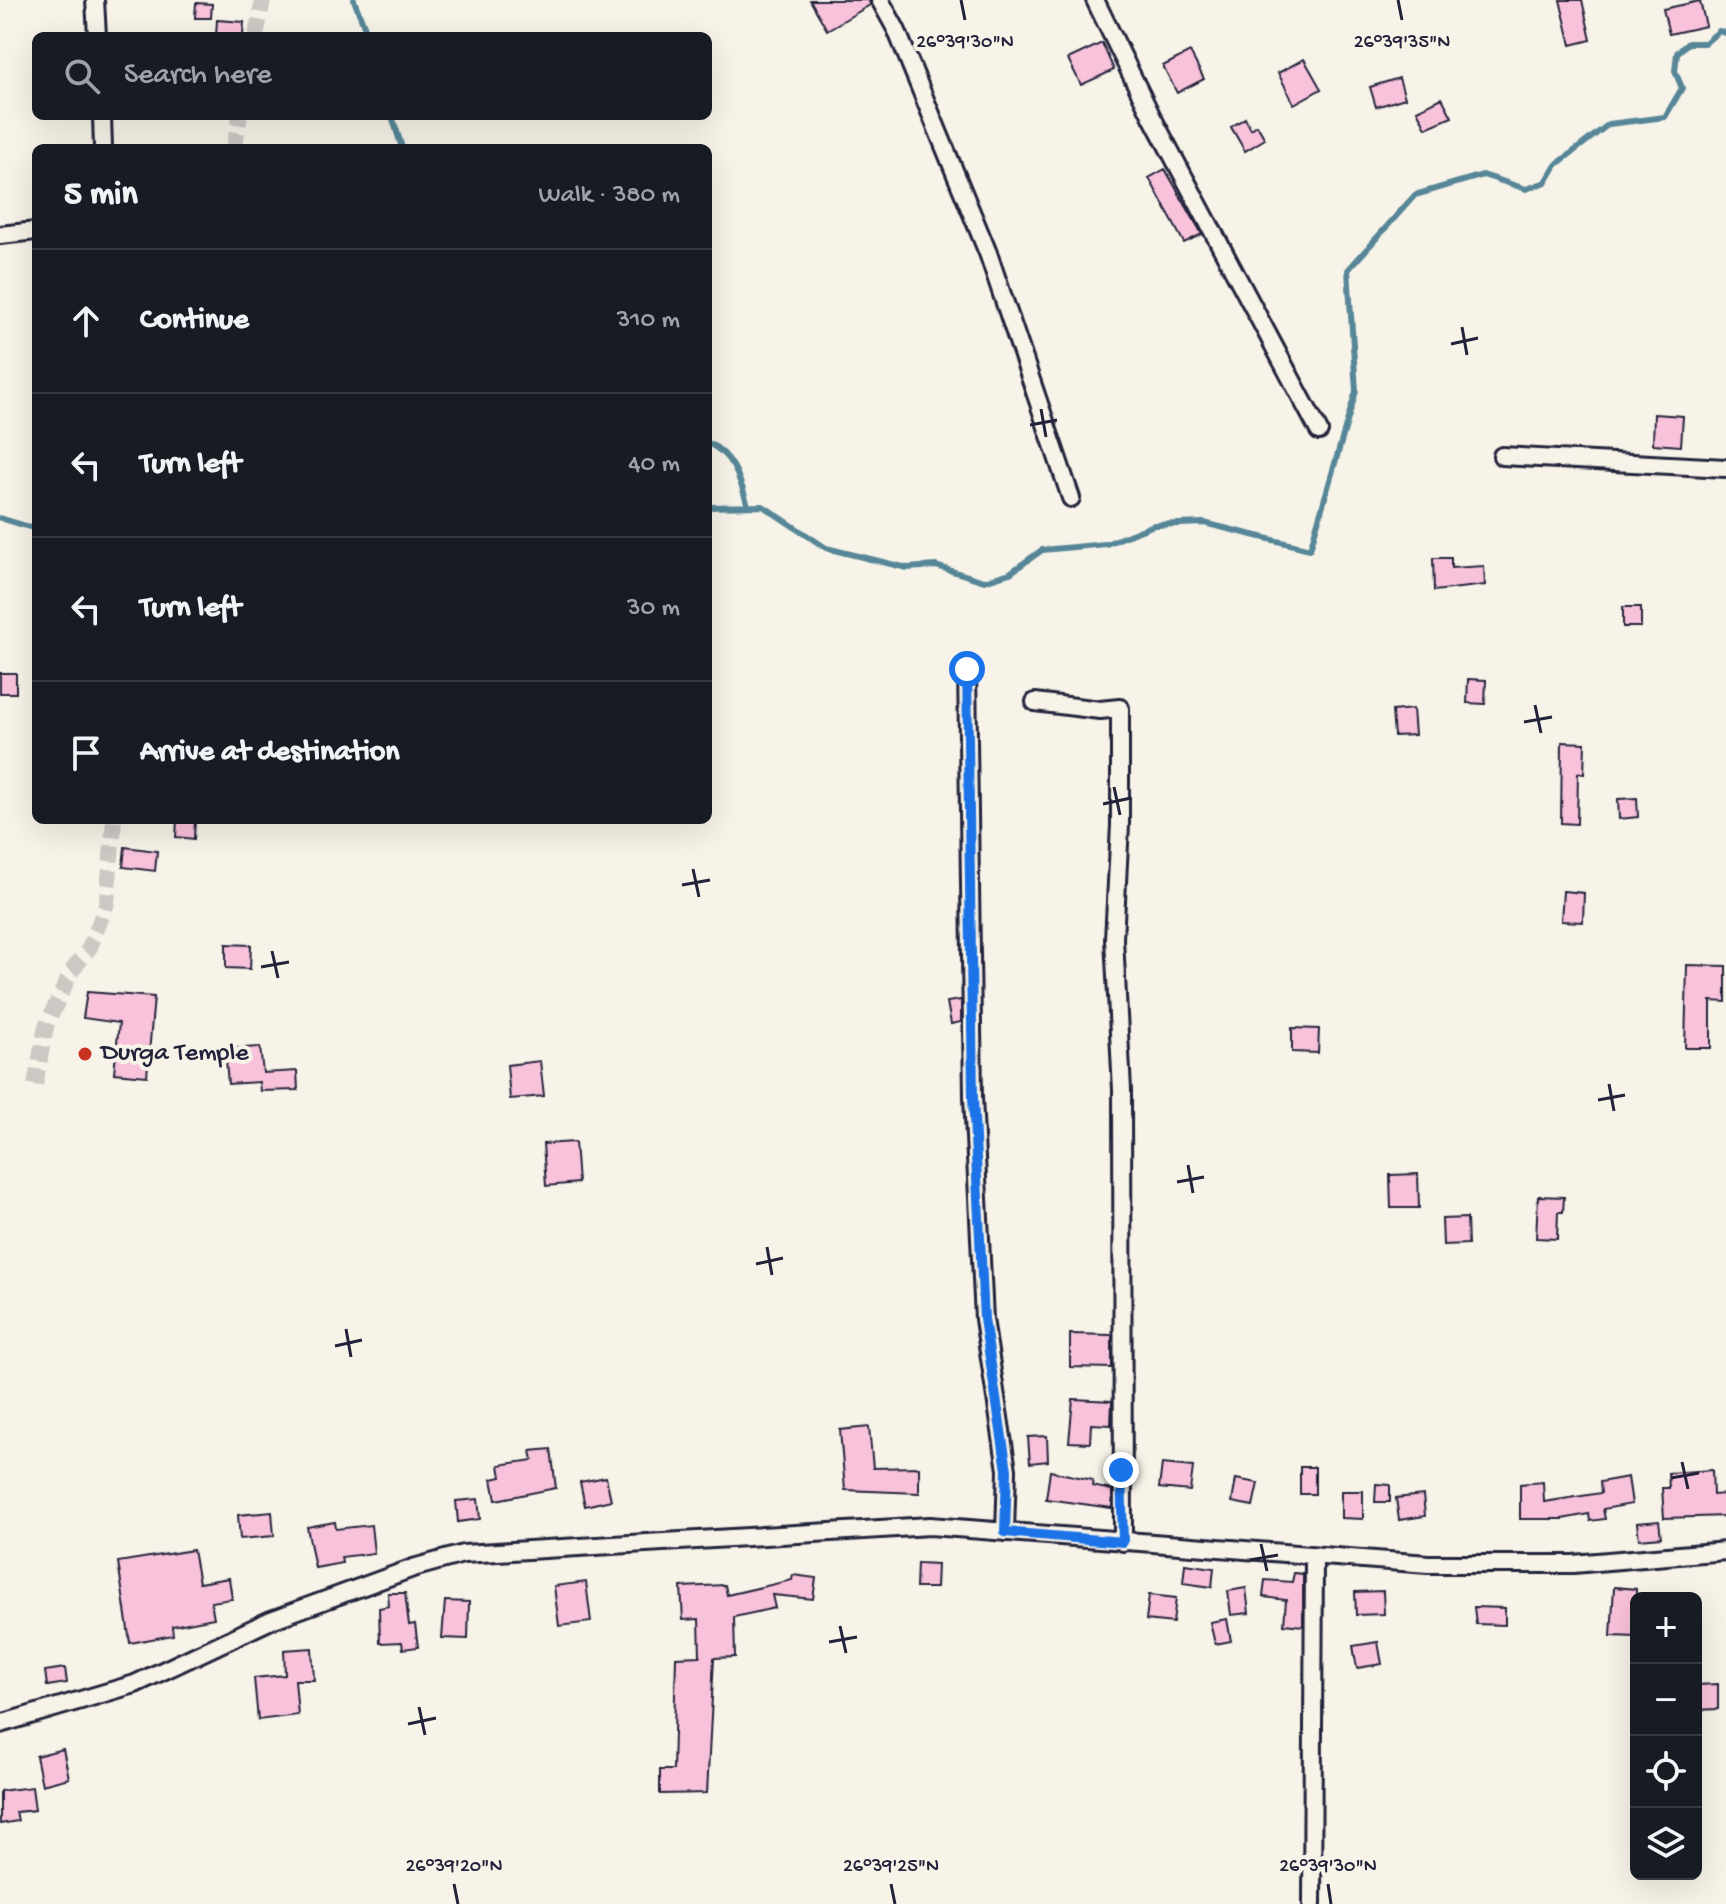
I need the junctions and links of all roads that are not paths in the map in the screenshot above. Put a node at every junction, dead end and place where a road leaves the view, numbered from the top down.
1 (95, 0) edge
2 (880, 0) edge
3 (1095, 0) edge
4 (97, 32) edge
5 (102, 120) edge
6 (103, 144) edge
7 (32, 231) edge
8 (0, 235) edge
9 (1319, 431) dead end
10 (1502, 456) dead end
11 (1726, 468) edge
12 (1071, 498) dead end
13 (967, 669) dead end
14 (1035, 702) dead end
15 (1005, 1532) junction
16 (1123, 1542) junction
17 (1726, 1551) edge
18 (1314, 1556) junction
19 (0, 1724) edge
20 (1312, 1904) edge

1 - 4 street
2 - 12 street
3 - 9 street
5 - 6 street
7 - 8 street
10 - 11 street
13 - 15 street
14 - 16 street
15 - 16 street
15 - 19 street
16 - 18 street
17 - 18 street
18 - 20 street

